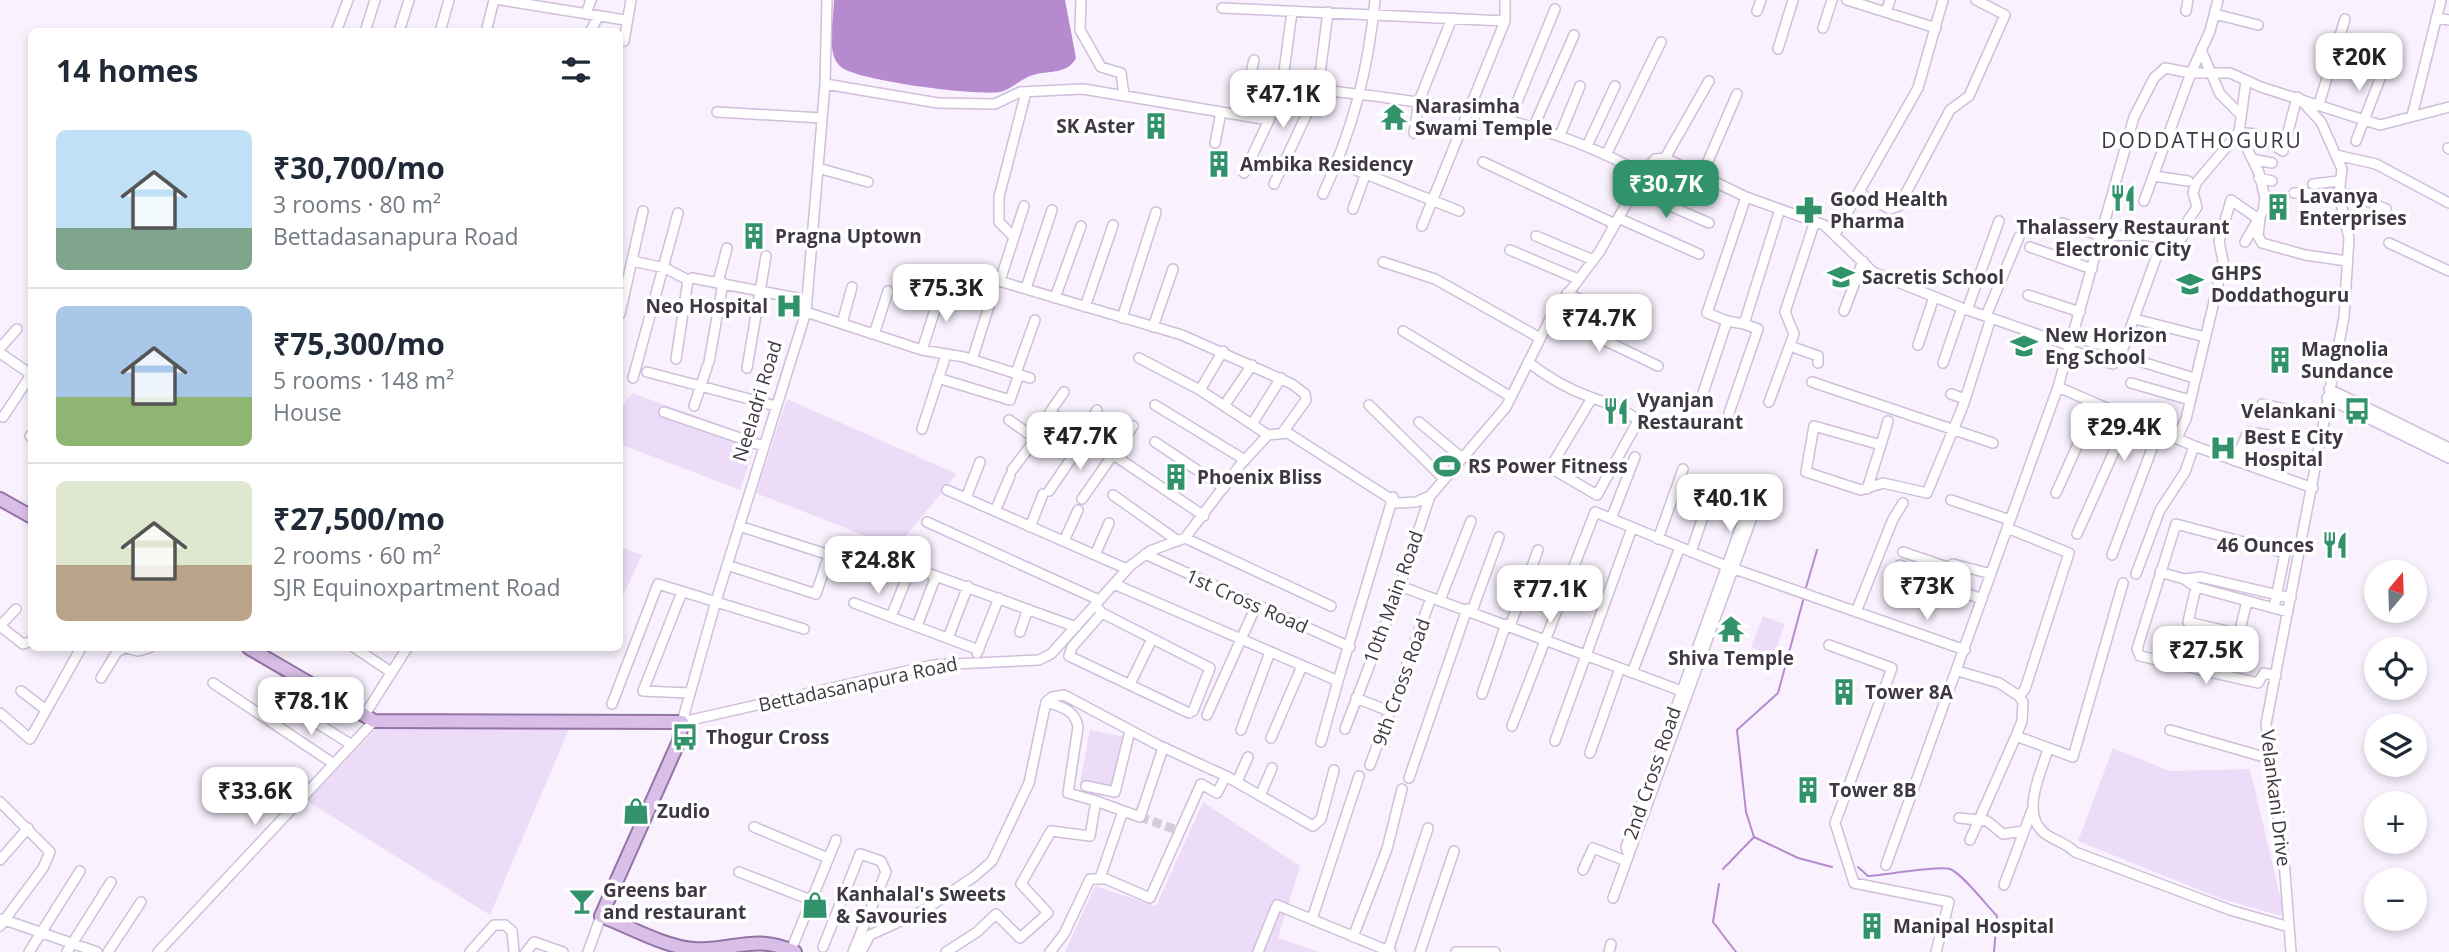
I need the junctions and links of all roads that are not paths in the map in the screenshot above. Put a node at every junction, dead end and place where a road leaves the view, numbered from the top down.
1 (348, 0) edge
2 (374, 0) edge
3 (409, 0) edge
4 (449, 0) edge
5 (494, 0) edge
6 (501, 0) edge
7 (591, 0) edge
8 (631, 0) edge
9 (827, 0) edge
10 (1081, 0) edge
11 (1375, 0) edge
12 (1505, 0) edge
13 (1761, 0) edge
14 (1793, 0) edge
15 (1832, 0) edge
16 (1847, 0) edge
17 (1890, 0) edge
18 (1944, 0) edge
19 (1976, 0) edge
20 (2188, 0) edge
21 (2218, 0) edge
22 (2441, 0) edge
23 (1222, 9) dead end
24 (1555, 9) dead end
25 (1757, 11) dead end
26 (2186, 11) dead end
27 (1292, 12) junction
28 (1328, 12) junction
29 (1886, 12) junction
30 (1374, 13) junction
31 (2215, 14) junction
32 (586, 15) junction
33 (598, 17) junction
34 (1452, 18) junction
35 (2437, 18) junction
36 (2346, 19) dead end
37 (625, 20) junction
38 (2449, 20) edge
39 (1505, 21) junction
40 (2258, 25) dead end
41 (338, 28) edge
42 (366, 28) edge
43 (401, 28) edge
44 (441, 28) edge
45 (487, 28) edge
46 (592, 28) edge
47 (1823, 28) dead end
48 (1936, 28) junction
49 (1574, 35) dead end
50 (624, 41) dead end
51 (1661, 42) dead end
52 (1778, 49) dead end
53 (2201, 50) junction
54 (1254, 60) dead end
55 (2191, 73) junction
56 (2213, 73) junction
57 (2381, 76) dead end
58 (1709, 81) dead end
59 (2246, 81) junction
60 (825, 84) junction
61 (1282, 86) junction
62 (1580, 86) dead end
63 (1615, 86) dead end
64 (1318, 90) junction
65 (1026, 92) junction
66 (1362, 94) junction
67 (1737, 94) dead end
68 (1124, 96) junction
69 (2297, 97) junction
70 (1419, 101) junction
71 (2319, 104) junction
72 (2449, 107) edge
73 (1470, 109) junction
74 (717, 112) dead end
75 (1221, 112) junction
76 (1241, 115) junction
77 (2241, 115) junction
78 (2412, 116) junction
79 (822, 118) junction
80 (1510, 119) junction
81 (1269, 120) junction
82 (2364, 120) junction
83 (1534, 126) junction
84 (2239, 132) junction
85 (1414, 133) dead end
86 (1560, 135) junction
87 (2356, 141) dead end
88 (1215, 143) dead end
89 (1587, 146) junction
90 (1607, 153) junction
91 (2336, 155) junction
92 (1665, 158) junction
93 (2252, 159) junction
94 (1483, 162) dead end
95 (1338, 163) junction
96 (2272, 163) dead end
97 (818, 168) junction
98 (1244, 173) dead end
99 (1366, 173) junction
100 (1643, 174) junction
101 (1700, 174) junction
102 (2154, 176) junction
103 (2259, 177) junction
104 (2188, 181) dead end
105 (2272, 181) dead end
106 (2339, 181) junction
107 (868, 182) dead end
108 (1274, 184) dead end
109 (2314, 184) dead end
110 (1634, 190) junction
111 (1859, 193) junction
112 (2294, 193) dead end
113 (1324, 194) dead end
114 (1688, 195) dead end
115 (2339, 195) junction
116 (1746, 197) junction
117 (1433, 199) junction
118 (2144, 201) dead end
119 (2449, 203) edge
120 (1024, 206) dead end
121 (1353, 209) dead end
122 (1780, 209) junction
123 (2386, 209) dead end
124 (643, 211) dead end
125 (1052, 211) dead end
126 (1460, 211) dead end
127 (1156, 212) dead end
128 (678, 213) dead end
129 (2259, 216) junction
130 (1617, 221) junction
131 (1815, 221) junction
132 (1999, 221) dead end
133 (1709, 223) dead end
134 (2062, 223) dead end
135 (1113, 225) dead end
136 (1081, 226) dead end
137 (1422, 226) dead end
138 (1835, 234) junction
139 (1536, 236) dead end
140 (2019, 236) dead end
141 (2101, 236) junction
142 (1014, 237) junction
143 (2163, 239) junction
144 (2245, 242) dead end
145 (2389, 243) dead end
146 (2030, 247) dead end
147 (727, 248) dead end
148 (1510, 250) dead end
149 (1699, 254) dead end
150 (766, 256) dead end
151 (1593, 260) junction
152 (632, 261) junction
153 (1863, 261) junction
154 (2347, 261) junction
155 (1383, 262) dead end
156 (665, 268) junction
157 (1173, 269) dead end
158 (2092, 269) junction
159 (2449, 271) edge
160 (975, 274) dead end
161 (1578, 279) junction
162 (688, 280) junction
163 (1000, 281) junction
164 (721, 283) junction
165 (852, 288) dead end
166 (942, 288) dead end
167 (1026, 288) junction
168 (760, 290) junction
169 (888, 290) dead end
170 (1567, 293) junction
171 (2028, 295) dead end
172 (1934, 297) junction
173 (1055, 298) junction
174 (807, 300) junction
175 (623, 301) edge
176 (989, 306) dead end
177 (1085, 307) junction
178 (1964, 309) junction
179 (1844, 311) dead end
180 (806, 312) junction
181 (2080, 312) junction
182 (1552, 315) junction
183 (1614, 316) dead end
184 (1989, 317) junction
185 (1122, 318) junction
186 (1035, 320) dead end
187 (2139, 320) dead end
188 (1727, 321) junction
189 (842, 323) junction
190 (1744, 324) junction
191 (1153, 327) junction
192 (17, 329) dead end
193 (1404, 331) dead end
194 (874, 334) junction
195 (2204, 337) junction
196 (1540, 338) junction
197 (2071, 344) junction
198 (1918, 345) dead end
199 (1790, 346) junction
200 (922, 350) junction
201 (0, 351) edge
202 (1223, 351) junction
203 (946, 355) junction
204 (2126, 357) dead end
205 (1139, 358) dead end
206 (676, 359) dead end
207 (972, 360) junction
208 (1528, 362) junction
209 (1818, 363) dead end
210 (1944, 363) dead end
211 (2113, 363) dead end
212 (1252, 365) junction
213 (1658, 366) dead end
214 (747, 368) dead end
215 (647, 372) dead end
216 (28, 373) edge
217 (1018, 374) junction
218 (633, 378) dead end
219 (938, 378) junction
220 (1030, 378) dead end
221 (1281, 378) junction
222 (2194, 378) junction
223 (28, 380) edge
224 (1812, 382) dead end
225 (2131, 383) dead end
226 (701, 386) junction
227 (2058, 387) junction
228 (1200, 390) junction
229 (1064, 392) dead end
230 (1703, 393) dead end
231 (1951, 394) dead end
232 (2328, 394) junction
233 (1511, 397) junction
234 (1592, 398) junction
235 (1965, 399) junction
236 (2190, 400) junction
237 (1769, 402) dead end
238 (2262, 404) dead end
239 (1155, 405) dead end
240 (1368, 405) dead end
241 (694, 406) dead end
242 (776, 406) junction
243 (1224, 406) junction
244 (2095, 406) junction
245 (1097, 410) dead end
246 (664, 412) dead end
247 (1728, 413) dead end
248 (1054, 415) junction
249 (3, 417) dead end
250 (2323, 417) junction
251 (2129, 418) junction
252 (1009, 420) dead end
253 (1888, 421) dead end
254 (1419, 422) dead end
255 (1252, 424) junction
256 (1133, 426) dead end
257 (1954, 428) junction
258 (922, 429) dead end
259 (2159, 430) junction
260 (1283, 432) junction
261 (1084, 435) junction
262 (1268, 435) junction
263 (2268, 435) dead end
264 (2177, 438) junction
265 (1036, 439) junction
266 (1155, 442) dead end
267 (1993, 443) dead end
268 (1881, 445) junction
269 (764, 446) junction
270 (2194, 446) junction
271 (2449, 448) edge
272 (1112, 455) junction
273 (1635, 457) dead end
274 (1462, 458) junction
275 (2449, 458) edge
276 (1245, 460) junction
277 (2235, 461) junction
278 (980, 462) dead end
279 (1684, 469) dead end
280 (1444, 480) junction
281 (1224, 488) junction
282 (2314, 488) junction
283 (1867, 489) junction
284 (947, 490) dead end
285 (1711, 493) dead end
286 (2056, 493) dead end
287 (1113, 495) dead end
288 (1430, 496) junction
289 (1393, 497) junction
290 (966, 498) junction
291 (0, 499) edge
292 (1082, 499) dead end
293 (1951, 500) dead end
294 (1903, 503) dead end
295 (1078, 510) dead end
296 (995, 511) junction
297 (28, 515) edge
298 (1204, 516) junction
299 (1611, 519) junction
300 (1471, 521) dead end
301 (927, 522) dead end
302 (1108, 523) dead end
303 (2008, 524) junction
304 (739, 526) junction
305 (1030, 527) junction
306 (1632, 528) junction
307 (2077, 534) dead end
308 (1499, 537) dead end
309 (1658, 538) junction
310 (1182, 540) junction
311 (1064, 541) junction
312 (1680, 547) junction
313 (1538, 550) dead end
314 (1691, 552) junction
315 (1903, 552) dead end
316 (1145, 554) junction
317 (828, 555) junction
318 (1095, 555) junction
319 (2112, 555) dead end
320 (727, 565) junction
321 (1900, 565) dead end
322 (1730, 567) junction
323 (873, 569) dead end
324 (1126, 569) junction
325 (2161, 572) junction
326 (1991, 574) junction
327 (2136, 574) dead end
328 (936, 576) junction
329 (2184, 579) junction
330 (2123, 583) dead end
331 (1114, 584) junction
332 (2235, 584) junction
333 (968, 586) junction
334 (1400, 586) junction
335 (2196, 587) junction
336 (682, 592) junction
337 (2277, 595) junction
338 (2232, 597) junction
339 (999, 598) junction
340 (1982, 598) junction
341 (2291, 598) junction
342 (1435, 599) junction
343 (716, 601) junction
344 (2247, 601) junction
345 (1097, 602) junction
346 (854, 603) dead end
347 (1256, 606) junction
348 (1331, 607) dead end
349 (2274, 608) junction
350 (16, 609) dead end
351 (1028, 609) junction
352 (1469, 610) junction
353 (1856, 612) junction
354 (2288, 612) junction
355 (1102, 613) junction
356 (891, 617) junction
357 (1508, 625) junction
358 (0, 626) edge
359 (917, 626) junction
360 (804, 629) dead end
361 (1020, 632) dead end
362 (1075, 633) junction
363 (948, 638) junction
364 (1152, 639) junction
365 (1544, 639) junction
366 (1242, 640) junction
367 (28, 642) edge
368 (1829, 645) dead end
369 (1350, 647) junction
370 (1965, 648) junction
371 (979, 650) junction
372 (79, 651) edge
373 (119, 651) edge
374 (254, 651) edge
375 (360, 651) edge
376 (405, 651) edge
377 (1270, 652) junction
378 (1584, 654) junction
379 (974, 661) junction
380 (1302, 666) junction
381 (1620, 668) junction
382 (1958, 671) junction
383 (391, 672) junction
384 (1632, 673) junction
385 (2276, 676) junction
386 (101, 678) dead end
387 (1338, 681) junction
388 (213, 682) dead end
389 (1130, 684) junction
390 (21, 691) dead end
391 (690, 693) junction
392 (1685, 693) junction
393 (1482, 694) dead end
394 (2020, 696) junction
395 (1356, 698) junction
396 (1046, 702) junction
397 (286, 704) dead end
398 (612, 704) dead end
399 (46, 710) junction
400 (1391, 712) junction
401 (0, 713) edge
402 (1207, 715) dead end
403 (369, 719) junction
404 (682, 722) junction
405 (1512, 726) dead end
406 (1345, 729) dead end
407 (1241, 730) dead end
408 (2170, 730) dead end
409 (1130, 731) junction
410 (2016, 736) junction
411 (1271, 738) dead end
412 (1321, 741) dead end
413 (1555, 741) dead end
414 (352, 745) junction
415 (1163, 748) junction
416 (2048, 749) junction
417 (1590, 753) dead end
418 (1248, 757) dead end
419 (2271, 759) junction
420 (334, 764) junction
421 (1370, 765) dead end
422 (1272, 768) dead end
423 (1334, 770) dead end
424 (1226, 776) junction
425 (1359, 776) dead end
426 (1409, 778) dead end
427 (1237, 782) junction
428 (1086, 786) dead end
429 (1402, 789) dead end
430 (1260, 796) junction
431 (1096, 801) junction
432 (1, 804) edge
433 (2032, 808) junction
434 (1123, 811) junction
435 (1959, 818) dead end
436 (1978, 821) junction
437 (754, 827) dead end
438 (28, 828) junction
439 (1428, 828) dead end
440 (2024, 831) junction
441 (836, 840) dead end
442 (1970, 840) dead end
443 (1454, 851) dead end
444 (1627, 857) junction
445 (828, 858) junction
446 (0, 860) edge
447 (1886, 865) dead end
448 (1583, 870) dead end
449 (80, 872) dead end
450 (740, 872) dead end
451 (1100, 878) junction
452 (111, 882) dead end
453 (2004, 885) dead end
454 (1613, 898) dead end
455 (811, 900) junction
456 (141, 902) dead end
457 (601, 916) junction
458 (1312, 919) junction
459 (2, 922) edge
460 (2289, 926) junction
461 (42, 932) junction
462 (1353, 937) junction
463 (824, 947) dead end
464 (70, 948) edge
465 (733, 948) edge
466 (793, 951) edge
467 (1389, 951) edge
468 (29, 952) edge
469 (97, 952) edge
470 (108, 952) edge
471 (158, 952) edge
472 (470, 952) edge
473 (513, 952) edge
474 (526, 952) edge
475 (563, 952) edge
476 (588, 952) edge
477 (853, 952) edge
478 (861, 952) edge
479 (946, 952) edge
480 (1050, 952) edge
481 (1258, 952) edge
482 (1420, 952) edge
483 (1456, 952) edge
484 (1494, 952) edge
485 (1936, 952) edge
486 (2291, 952) edge

1 - 41 street
2 - 42 street
3 - 43 street
4 - 44 street
5 - 45 street
6 - 32 street
7 - 32 street
8 - 37 street
9 - 60 street, Neeladri Road
10 - 68 street
11 - 30 street
12 - 39 street
13 - 25 street
14 - 52 street
15 - 47 street
16 - 29 street
17 - 29 street
18 - 48 street
19 - 111 street
20 - 26 street
21 - 31 street
22 - 35 street
23 - 27 street
24 - 80 street
27 - 28 street
27 - 61 street
28 - 30 street
28 - 64 street
29 - 48 street
30 - 34 street
30 - 66 street
31 - 40 street
31 - 53 street
32 - 33 street
33 - 37 street
33 - 46 street
34 - 39 street
34 - 70 street
35 - 38 street
35 - 78 street
36 - 71 street
37 - 50 street
39 - 73 street
48 - 111 street
49 - 83 street
51 - 90 street
53 - 55 street
53 - 56 street
54 - 76 street
55 - 56 street
55 - 102 street
55 - 141 street
56 - 59 street
56 - 77 street
57 - 82 street
58 - 92 street
59 - 69 street
59 - 77 street
60 - 65 street
60 - 79 street, Neeladri Road
61 - 64 street
61 - 81 street
62 - 86 street
63 - 89 street
64 - 66 street
64 - 108 street
65 - 68 street
65 - 142 street
66 - 70 street
66 - 95 street
67 - 101 street
68 - 75 street
69 - 71 street
69 - 84 street
69 - 91 street, Velankani Drive
70 - 73 street
70 - 85 street
71 - 82 street
72 - 78 street
73 - 80 street
73 - 117 street
74 - 79 street
75 - 76 street
75 - 88 street
76 - 81 street
77 - 84 street
78 - 82 street
79 - 97 street, Neeladri Road
80 - 83 street
81 - 98 street
82 - 87 street
83 - 86 street
84 - 93 street
84 - 143 street
86 - 89 street
89 - 90 street
90 - 100 street
91 - 106 street, Velankani Drive
91 - 119 street
92 - 100 street
92 - 101 street
93 - 96 street
93 - 103 street
94 - 130 street
95 - 99 street
95 - 113 street
97 - 107 street
97 - 174 street, Neeladri Road
99 - 117 street
99 - 121 street
100 - 110 street
101 - 114 street
101 - 116 street
102 - 104 street
102 - 118 street
103 - 105 street
103 - 129 street
106 - 109 street
106 - 115 street, Velankani Drive
110 - 130 street
110 - 133 street
111 - 138 street
112 - 115 street
115 - 123 street
115 - 154 street, Velankani Drive
116 - 122 street
116 - 188 street
117 - 126 street
117 - 137 street
120 - 142 street
122 - 131 street
122 - 190 street
124 - 152 street
125 - 167 street
127 - 185 street
128 - 156 street
129 - 144 street
129 - 154 street
129 - 195 street
130 - 149 street
130 - 151 street
131 - 138 street
131 - 199 street
132 - 178 street
134 - 141 street
135 - 177 street
136 - 173 street
138 - 153 street
139 - 151 street
140 - 184 street
141 - 143 street
141 - 158 street
142 - 163 street
143 - 197 street
145 - 159 street
146 - 158 street
147 - 164 street
148 - 161 street
150 - 168 street
151 - 161 street
152 - 156 street
152 - 175 street
153 - 172 street
153 - 179 street
154 - 232 street, Velankani Drive
155 - 196 street
156 - 162 street
156 - 218 street
157 - 191 street
158 - 181 street
160 - 163 street
161 - 170 street
162 - 164 street
162 - 206 street
163 - 167 street
164 - 168 street
164 - 226 street
165 - 189 street
166 - 200 street
167 - 173 street
168 - 174 street
168 - 214 street
169 - 194 street
170 - 182 street
170 - 183 street
171 - 181 street
172 - 178 street
172 - 198 street
173 - 177 street
174 - 180 street, Neeladri Road
176 - 207 street
177 - 185 street
178 - 184 street
178 - 210 street
180 - 189 street
180 - 242 street, Neeladri Road
181 - 197 street
182 - 196 street
182 - 213 street
184 - 197 street
184 - 235 street
185 - 191 street
186 - 217 street
187 - 195 street
188 - 190 street
188 - 230 street
189 - 194 street
190 - 247 street
191 - 202 street
192 - 201 street
193 - 233 street
194 - 200 street
195 - 222 street
196 - 208 street
197 - 211 street
197 - 227 street
199 - 209 street
199 - 237 street
200 - 203 street
201 - 216 street
202 - 212 street
202 - 228 street
203 - 207 street
203 - 219 street
204 - 222 street
205 - 228 street
207 - 217 street
208 - 233 street
208 - 234 street
212 - 221 street
212 - 243 street
215 - 226 street
217 - 219 street
217 - 220 street
219 - 258 street
221 - 255 street
221 - 260 street
222 - 236 street
223 - 249 street
224 - 257 street
225 - 236 street
226 - 241 street
226 - 242 street
227 - 244 street
227 - 303 street
228 - 243 street
229 - 248 street
231 - 235 street
232 - 250 street, Velankani Drive
232 - 271 street
232 - 275 street
233 - 274 street
234 - 234 street
235 - 257 street
236 - 264 street
238 - 250 street
239 - 276 street
240 - 280 street
242 - 269 street, Neeladri Road
243 - 255 street
244 - 251 street
244 - 286 street
245 - 261 street
246 - 269 street
248 - 261 street
248 - 265 street
250 - 282 street, Velankani Drive
251 - 259 street
251 - 307 street
252 - 265 street
253 - 268 street
254 - 274 street
255 - 262 street
256 - 272 street
257 - 267 street
257 - 283 street
259 - 264 street
259 - 319 street
260 - 262 street
260 - 289 street
261 - 272 street
261 - 305 street
262 - 276 street, Bettadasanapura Road
263 - 277 street
264 - 270 street
265 - 296 street
266 - 281 street
268 - 283 street
268 - 283 street
269 - 304 street, Neeladri Road
270 - 277 street
270 - 327 street
272 - 292 street
272 - 298 street
273 - 299 street
274 - 280 street
276 - 281 street, Bettadasanapura Road
277 - 282 street
278 - 290 street
279 - 309 street
280 - 288 street
281 - 298 street, Bettadasanapura Road
282 - 341 street, Velankani Drive
284 - 290 street
285 - 314 street
287 - 310 street
288 - 289 street
288 - 334 street, 10th Main Road
289 - 369 street
290 - 296 street
291 - 297 main road
293 - 303 street
294 - 353 street
295 - 311 street
296 - 305 street
298 - 310 street, Bettadasanapura Road
299 - 306 street
299 - 365 street
300 - 342 street, 9th Cross Road
301 - 345 street
302 - 318 street
303 - 326 street
303 - 394 street
304 - 317 street
304 - 320 street, Neeladri Road
305 - 311 street
306 - 309 street
306 - 378 street
308 - 352 street
309 - 312 street
310 - 316 street, Bettadasanapura Road
310 - 348 street
311 - 318 street
312 - 314 street
312 - 384 street
313 - 357 street
314 - 322 street
315 - 326 street
316 - 324 street, Bettadasanapura Road
316 - 347 street, 1st Cross Road
317 - 320 street
317 - 323 street
318 - 324 street
320 - 343 street, Neeladri Road
321 - 340 street
322 - 322 street
322 - 353 street
322 - 392 street, 2nd Cross Road
324 - 331 street, Bettadasanapura Road
325 - 329 street
325 - 337 street
325 - 385 street
326 - 340 street
328 - 333 street
328 - 356 street
328 - 359 street
329 - 332 street
329 - 335 street
330 - 416 street
331 - 345 street, Bettadasanapura Road
331 - 366 street
332 - 337 street
332 - 338 street
333 - 339 street
333 - 363 street
334 - 342 street
334 - 395 street, 10th Main Road
335 - 338 street
335 - 344 street
336 - 343 street
336 - 391 street
336 - 398 street
337 - 341 street
337 - 349 street
338 - 344 street
339 - 351 street
339 - 371 street
340 - 370 street
341 - 354 street, Velankani Drive
342 - 352 street
342 - 400 street, 9th Cross Road
343 - 360 street
343 - 391 street, Neeladri Road
344 - 349 street
345 - 355 street
345 - 362 street, Bettadasanapura Road
346 - 356 street
347 - 366 street
347 - 369 street, 1st Cross Road
349 - 354 street
350 - 358 street
351 - 361 street
351 - 362 street
352 - 357 street
352 - 426 street
353 - 370 street
354 - 385 street, Velankani Drive
355 - 362 street
355 - 364 street
356 - 359 street
357 - 365 street
357 - 393 street
358 - 367 street
359 - 363 street
362 - 379 street, Bettadasanapura Road
362 - 389 street
363 - 371 street
364 - 389 street
364 - 389 street
365 - 378 street
365 - 405 street
366 - 377 street
366 - 402 street
368 - 485 street
369 - 387 street
370 - 382 street
371 - 379 street
372 - 399 street
373 - 386 street
374 - 403 main road
375 - 383 street
376 - 383 street
377 - 380 street
377 - 407 street
378 - 381 street
378 - 413 street
379 - 404 street, Bettadasanapura Road
380 - 387 street
380 - 411 street
381 - 384 street
381 - 417 street
382 - 394 street
382 - 447 street
383 - 403 street
384 - 392 street
385 - 419 street, Velankani Drive
387 - 412 street
388 - 420 street
390 - 399 street
391 - 404 street, Neeladri Road
392 - 444 street, 2nd Cross Road
394 - 410 street
395 - 400 street
395 - 406 street, 10th Main Road
396 - 409 street
396 - 431 street
396 - 478 street
397 - 414 street
399 - 401 street
400 - 421 street, 9th Cross Road
403 - 404 main road
403 - 414 street
404 - 457 main road, Neeladri Road
408 - 419 street
409 - 415 street
409 - 428 street
410 - 416 street
410 - 436 street
414 - 420 street
415 - 424 street
415 - 434 street
416 - 433 street
418 - 427 street
419 - 460 street, Velankani Drive
420 - 471 street
422 - 430 street
423 - 430 street
424 - 427 street
424 - 451 street
425 - 458 street
427 - 430 street
429 - 462 street
431 - 434 street
431 - 479 street
432 - 438 street
433 - 440 street
433 - 460 street
434 - 451 street
435 - 436 street
436 - 440 street
436 - 442 street
437 - 445 street
438 - 446 street
438 - 459 street
439 - 467 street
440 - 453 street
441 - 445 street
443 - 482 street
444 - 448 street
444 - 454 street, 2nd Cross Road
445 - 455 street
449 - 461 street
450 - 455 street
451 - 480 street
452 - 464 street
455 - 466 street
456 - 470 street
457 - 465 main road
457 - 476 street
458 - 462 street
458 - 481 street
459 - 461 street
460 - 486 street, Velankani Drive
461 - 464 street
461 - 468 street
462 - 467 street
463 - 477 street
464 - 469 street
465 - 466 main road
472 - 473 street
474 - 475 street
483 - 484 street

